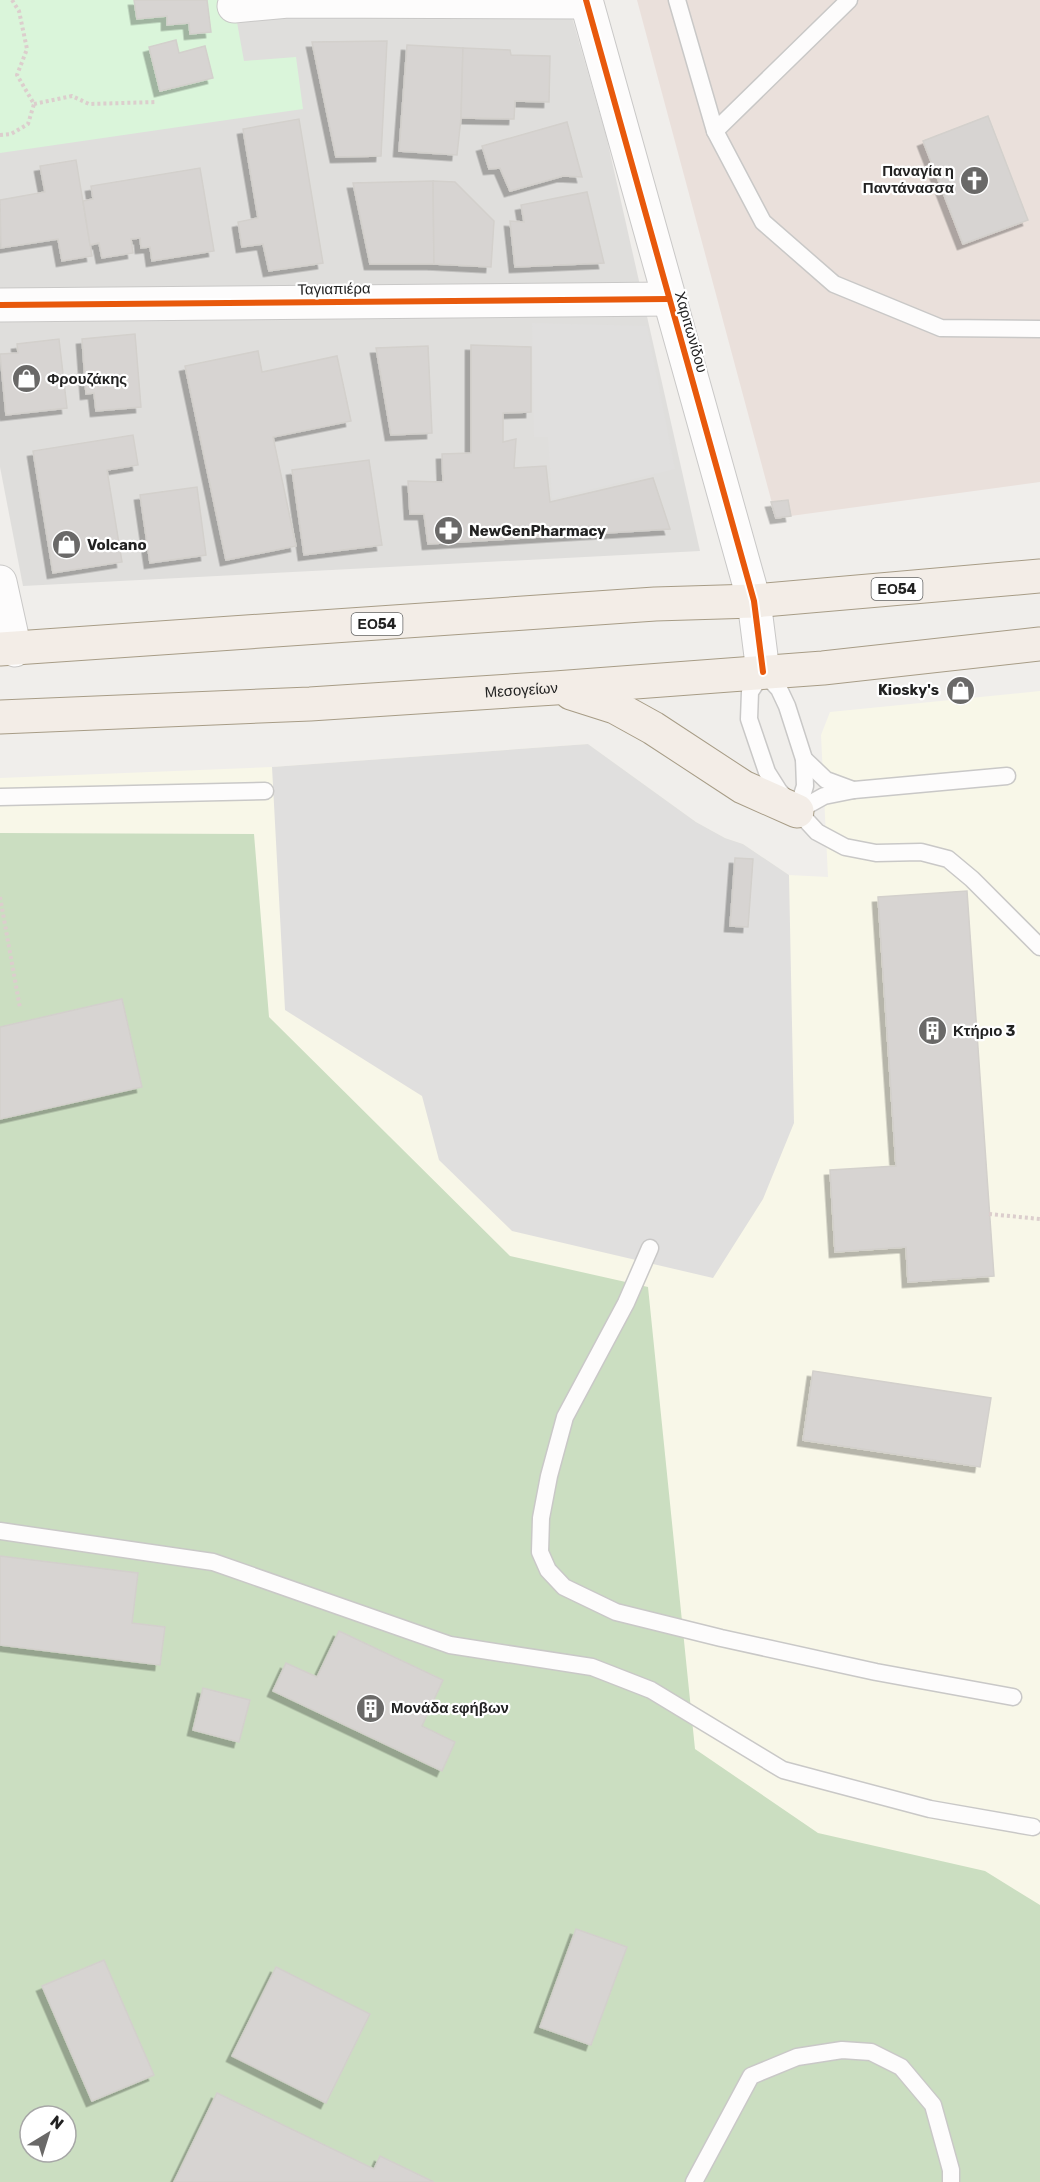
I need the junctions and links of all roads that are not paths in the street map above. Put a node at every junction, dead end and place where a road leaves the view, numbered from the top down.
1 (677, 0) edge
2 (849, 0) edge
3 (288, 1) edge
4 (586, 1) edge
5 (234, 6) dead end
6 (715, 131) junction
7 (669, 299) junction
8 (0, 305) edge
9 (1040, 329) edge
10 (1040, 576) edge
11 (0, 582) edge
12 (754, 601) junction
13 (1040, 644) edge
14 (8, 650) edge
15 (763, 672) junction
16 (555, 688) junction
17 (0, 717) edge
18 (804, 759) junction
19 (1007, 776) dead end
20 (854, 790) junction
21 (265, 791) dead end
22 (0, 797) edge
23 (797, 811) junction
24 (1040, 947) edge
25 (650, 1248) dead end
26 (0, 1532) edge
27 (1013, 1697) dead end
28 (1034, 1827) dead end
29 (694, 2182) edge
30 (951, 2182) edge

1 - 6 lane
2 - 6 lane
3 - 4 street
3 - 5 street
4 - 7 street, Χαριτωνίδου
6 - 9 lane
7 - 8 street, Ταγιαπιέρα
7 - 12 street, Χαριτωνίδου
10 - 12 main road, ΕΟ54
11 - 14 street
12 - 14 main road, ΕΟ54
12 - 15 street, Χαριτωνίδου
13 - 15 main road, Μεσογείων
15 - 16 main road, Μεσογείων
15 - 18 lane
15 - 23 lane
16 - 17 main road, Μεσογείων
16 - 23 main road
18 - 20 lane
18 - 23 lane
19 - 20 lane
20 - 23 lane
21 - 22 lane
23 - 24 lane
25 - 27 lane
26 - 28 lane
29 - 30 lane

